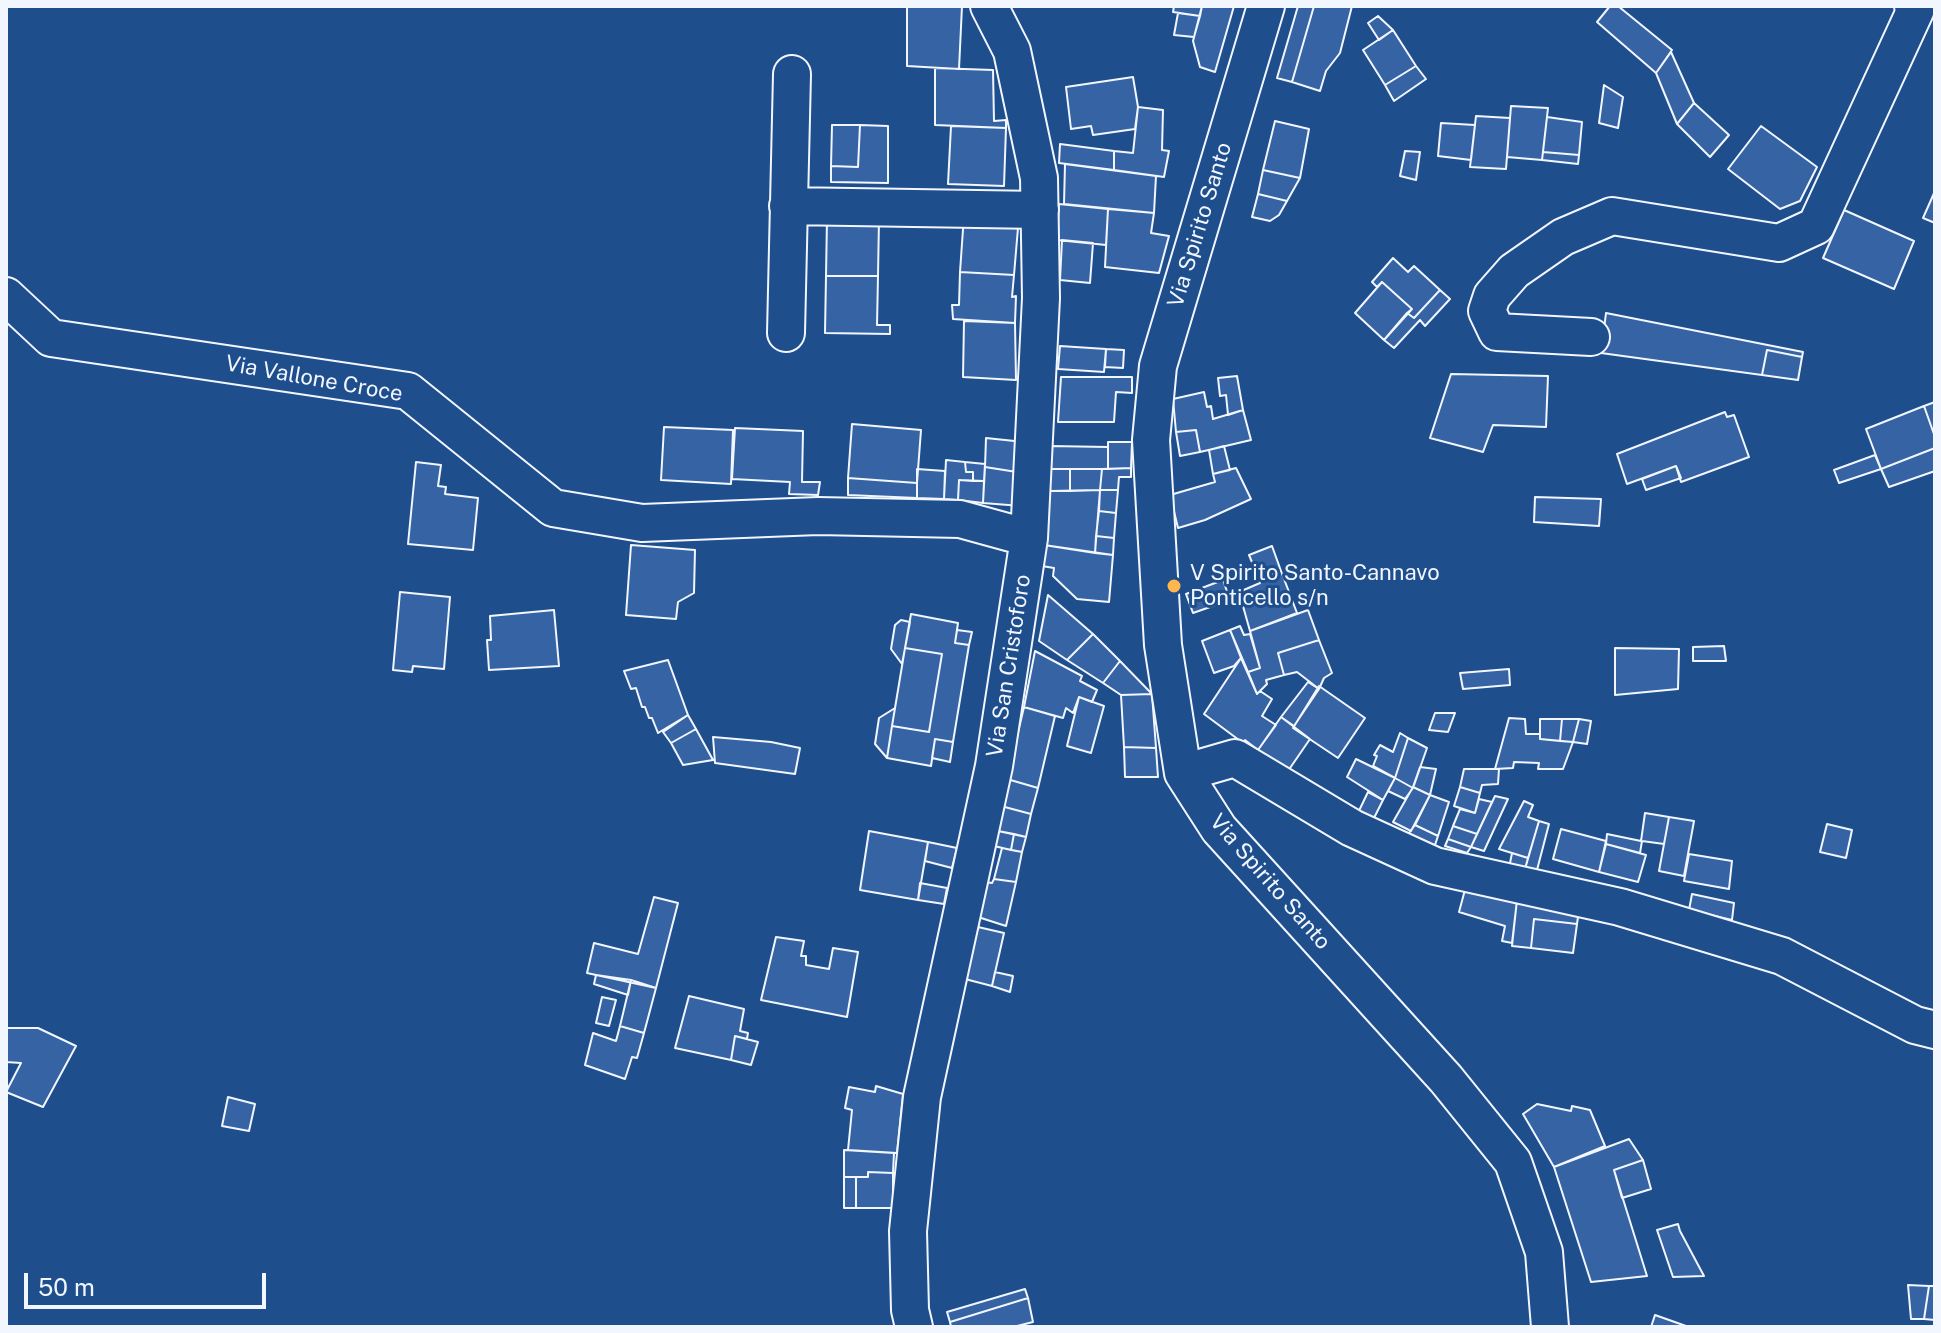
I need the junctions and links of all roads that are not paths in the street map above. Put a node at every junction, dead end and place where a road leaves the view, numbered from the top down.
1 (989, 6) edge
2 (1266, 6) edge
3 (1913, 6) edge
4 (792, 74) dead end
5 (788, 206) junction
6 (1040, 210) junction
7 (6, 296) edge
8 (786, 333) dead end
9 (1591, 337) dead end
10 (1029, 538) junction
11 (1183, 773) junction
12 (1935, 1030) edge
13 (914, 1327) edge
14 (1550, 1327) edge

1 - 6 street, Via San Cristoforo
2 - 11 street, Via Spirito Santo
3 - 9 street
4 - 5 street
5 - 6 street
5 - 8 street
6 - 10 street, Via San Cristoforo
7 - 10 street, Via Vallone Croce
10 - 13 street, Via San Cristoforo
11 - 12 street
11 - 14 street, Via Spirito Santo

